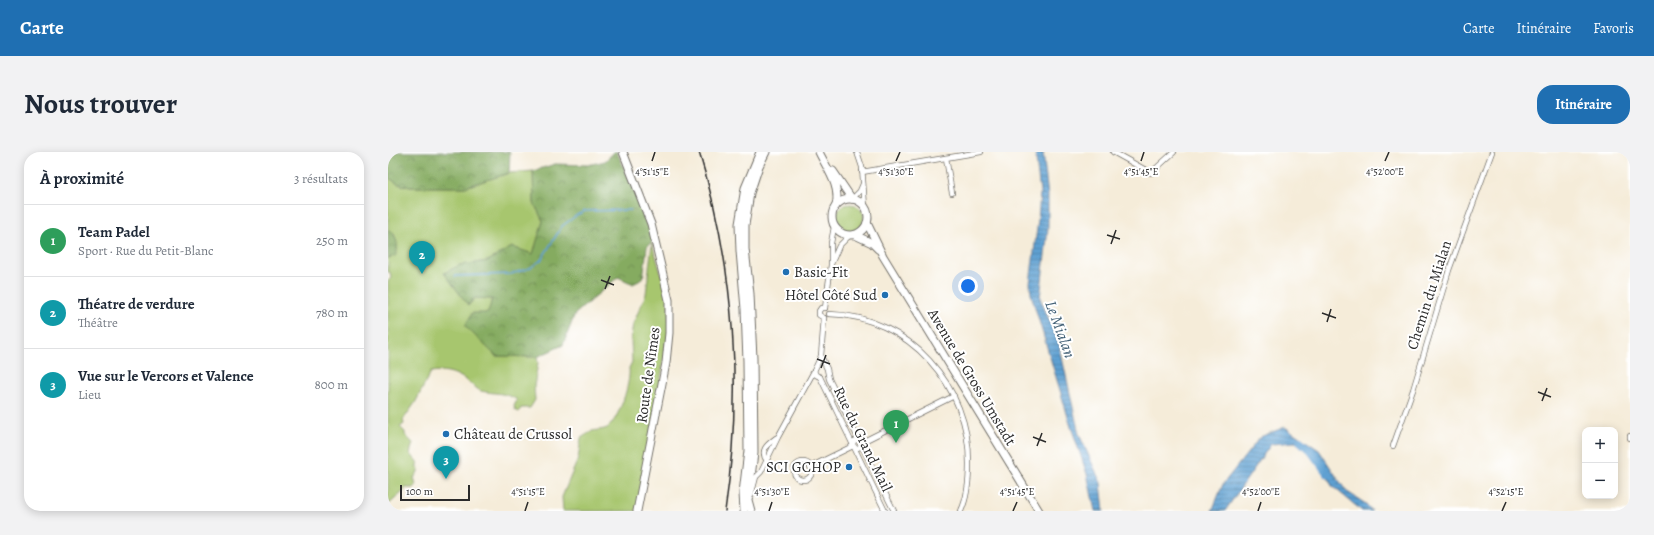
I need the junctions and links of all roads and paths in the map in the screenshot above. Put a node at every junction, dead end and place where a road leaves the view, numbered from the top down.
1 (623, 152) edge
2 (760, 152) edge
3 (766, 152) edge
4 (818, 152) edge
5 (823, 152) edge
6 (857, 152) edge
7 (981, 152) edge
8 (1113, 152) edge
9 (1174, 152) edge
10 (1492, 152) edge
11 (946, 158) junction
12 (862, 172) junction
13 (863, 183) junction
14 (952, 193) dead end
15 (852, 199) junction
16 (836, 206) junction
17 (865, 207) junction
18 (867, 223) junction
19 (834, 227) junction
20 (853, 235) junction
21 (883, 256) junction
22 (831, 265) junction
23 (825, 308) junction
24 (829, 314) junction
25 (824, 318) junction
26 (821, 356) junction
27 (818, 366) junction
28 (824, 366) junction
29 (814, 371) junction
30 (826, 373) junction
31 (819, 377) junction
32 (808, 382) junction
33 (954, 396) junction
34 (860, 443) junction
35 (853, 446) junction
36 (1393, 446) dead end
37 (810, 467) junction
38 (748, 500) junction
39 (637, 511) edge
40 (744, 511) edge
41 (751, 511) edge
42 (885, 511) edge
43 (894, 511) edge
44 (961, 511) edge
45 (1039, 511) edge

1 - 39 main road, Route de Nîmes
2 - 40 main road
3 - 38 main road
4 - 16 main road
5 - 15 main road
6 - 12 street
7 - 11 street
8 - 9 street
10 - 36 street, Chemin du Mialan
11 - 12 street
11 - 14 street
12 - 13 street
13 - 15 street
13 - 17 street
15 - 16 main road
15 - 17 main road
16 - 19 main road
17 - 18 main road
18 - 20 main road
18 - 21 main road, Avenue de Gross Umstadt
19 - 20 main road
19 - 22 street
20 - 21 main road, Avenue de Gross Umstadt
20 - 22 street
21 - 45 main road, Avenue de Gross Umstadt
22 - 23 street
23 - 24 street
23 - 25 street
24 - 25 street
24 - 33 street
25 - 26 street
26 - 27 street
26 - 28 street
27 - 28 street
27 - 29 street
28 - 30 street
29 - 31 street
29 - 32 street
30 - 31 street
30 - 34 street, Rue du Grand Mail
31 - 32 street
31 - 35 street, Rue du Grand Mail
32 - 38 street
33 - 34 street
33 - 44 street
34 - 35 street
34 - 43 street, Rue du Grand Mail
35 - 37 street
35 - 42 street, Rue du Grand Mail
37 - 37 street
38 - 41 main road

